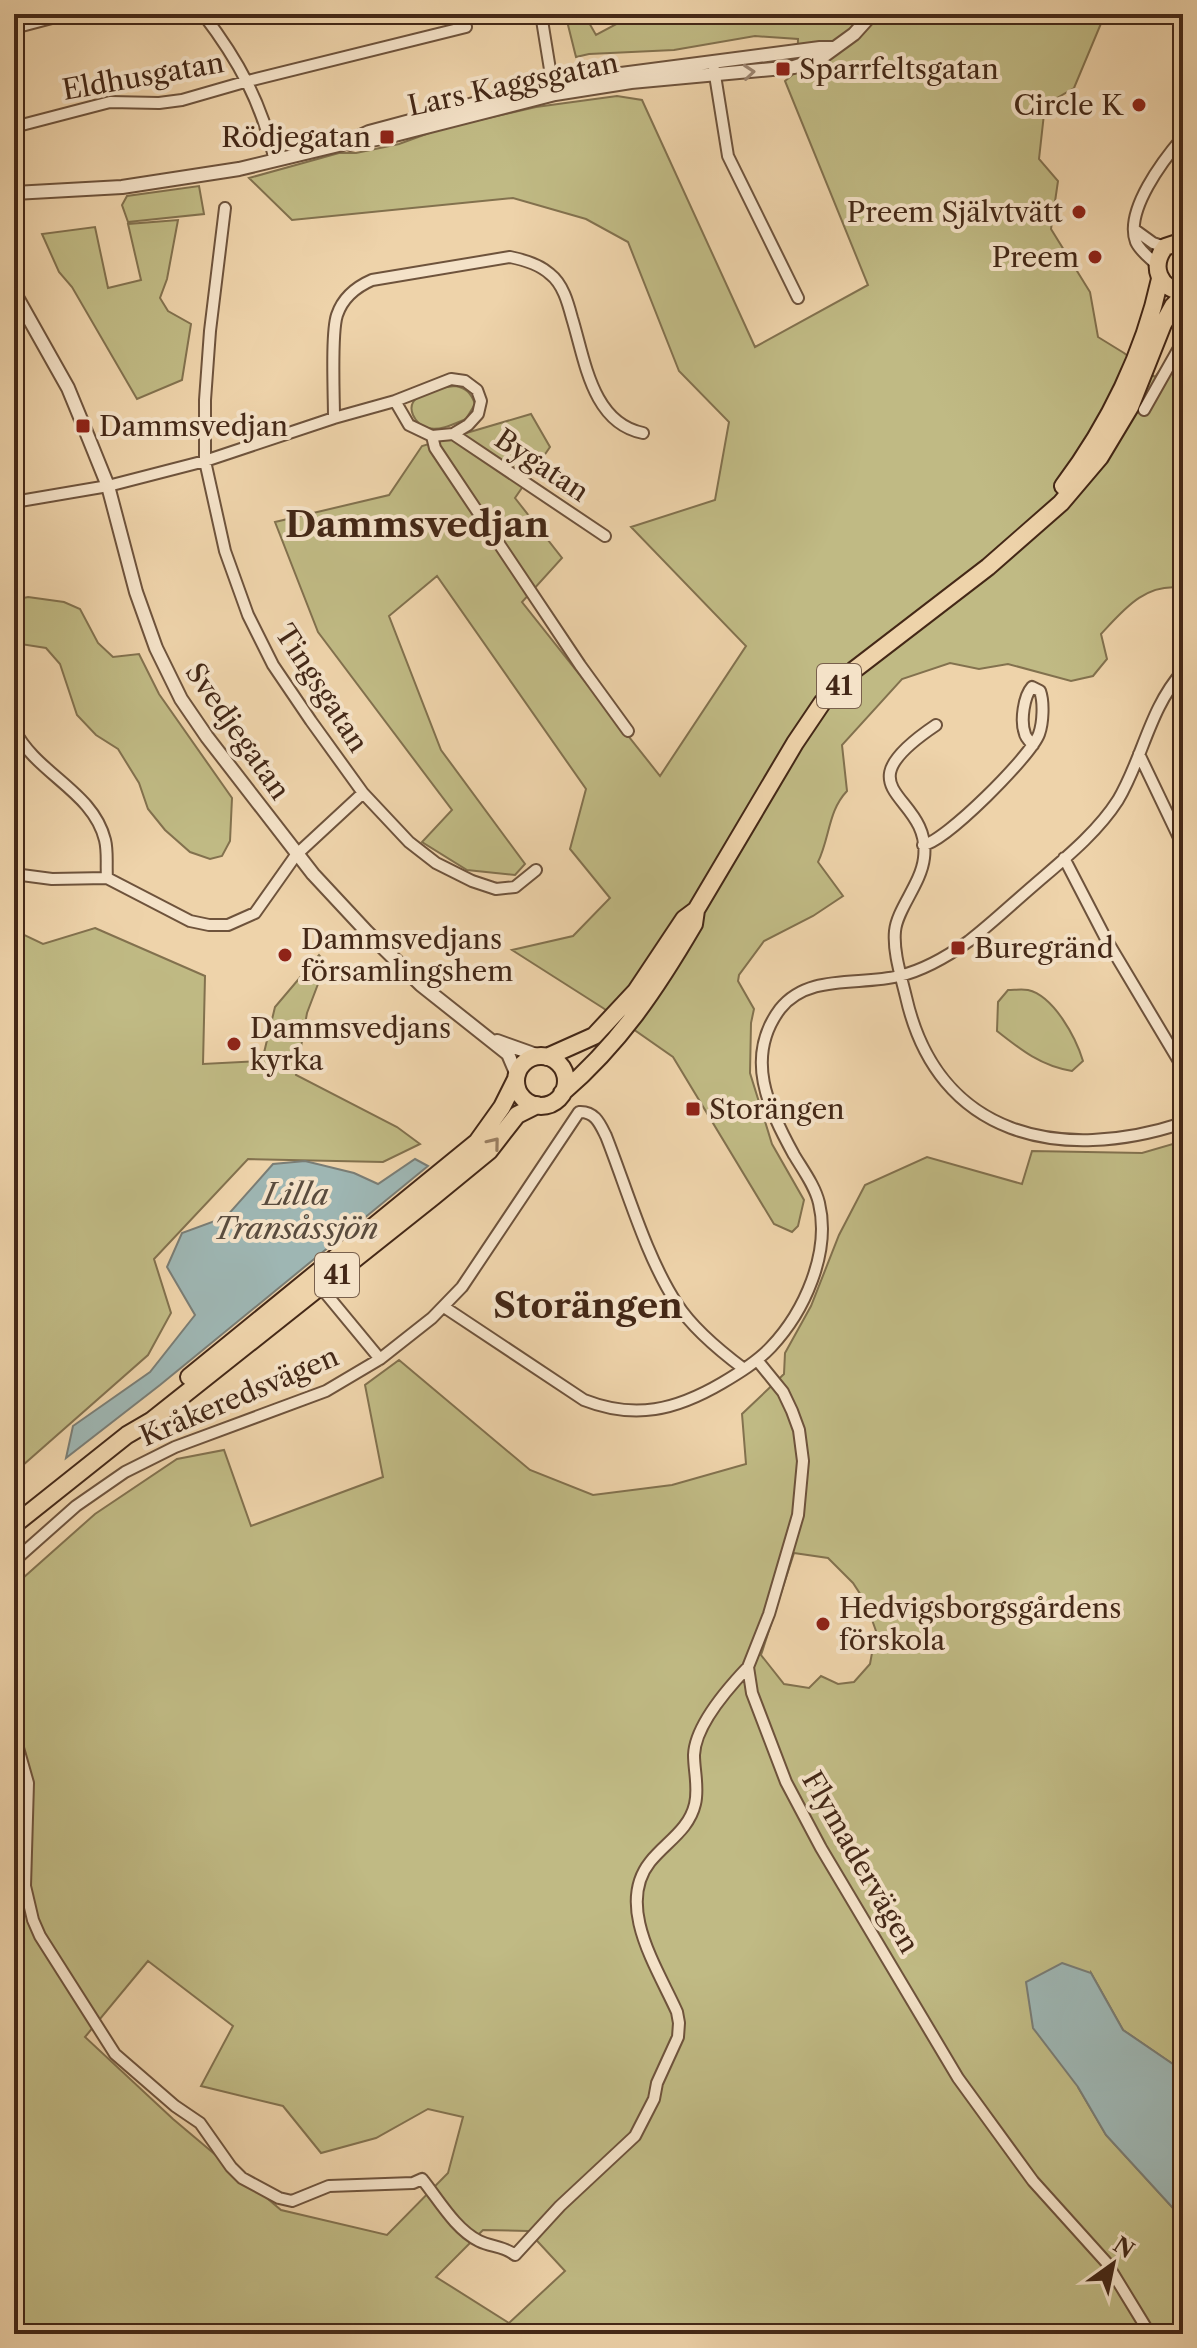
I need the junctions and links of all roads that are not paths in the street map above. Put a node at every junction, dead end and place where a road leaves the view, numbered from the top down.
1 (67, 14) edge
2 (203, 14) edge
3 (541, 14) edge
4 (872, 14) edge
5 (466, 27) dead end
6 (14, 28) edge
7 (714, 69) junction
8 (248, 81) junction
9 (554, 88) junction
10 (14, 127) edge
11 (1183, 137) edge
12 (275, 160) junction
13 (14, 193) edge
14 (225, 208) dead end
15 (1135, 230) junction
16 (1176, 240) edge
17 (1158, 272) junction
18 (14, 292) edge
19 (1183, 294) edge
20 (798, 298) dead end
21 (1183, 341) edge
22 (395, 401) junction
23 (1144, 410) dead end
24 (334, 418) junction
25 (643, 433) dead end
26 (453, 434) junction
27 (432, 436) junction
28 (205, 461) junction
29 (108, 486) junction
30 (14, 502) edge
31 (1044, 516) junction
32 (605, 536) dead end
33 (1183, 671) edge
34 (936, 725) dead end
35 (14, 729) edge
36 (628, 731) dead end
37 (1033, 745) junction
38 (1139, 754) junction
39 (363, 793) junction
40 (923, 845) junction
41 (1183, 846) edge
42 (296, 855) junction
43 (1064, 858) junction
44 (536, 870) dead end
45 (14, 874) edge
46 (107, 878) junction
47 (696, 910) junction
48 (901, 976) junction
49 (492, 1039) junction
50 (543, 1056) junction
51 (1183, 1068) edge
52 (516, 1077) junction
53 (562, 1093) junction
54 (537, 1105) junction
55 (1183, 1123) edge
56 (317, 1282) junction
57 (444, 1307) junction
58 (380, 1359) junction
59 (757, 1360) junction
60 (744, 1369) junction
61 (14, 1525) edge
62 (14, 1561) edge
63 (748, 1667) junction
64 (14, 1734) edge
65 (1150, 2334) edge

1 - 6 street
2 - 8 street
3 - 9 street
4 - 7 street, Lars Kaggsgatan
5 - 8 street, Eldhusgatan
7 - 9 street, Lars Kaggsgatan
7 - 20 street
8 - 10 street, Eldhusgatan
8 - 12 street
9 - 12 street, Lars Kaggsgatan
11 - 15 street
12 - 13 street, Lars Kaggsgatan
14 - 28 street, Tingsgatan
15 - 16 street
15 - 17 street
16 - 17 main road, 41
17 - 19 main road, 41
17 - 31 main road, 41
18 - 29 street, Svedjegatan
19 - 31 main road, 41
21 - 23 street
22 - 24 street, Bygatan
22 - 26 street, Bygatan
22 - 27 street
24 - 25 street
24 - 28 street, Bygatan
26 - 27 street, Bygatan
26 - 32 street, Bygatan
27 - 36 street
28 - 29 street, Bygatan
28 - 39 street, Tingsgatan
29 - 30 street, Bygatan
29 - 42 street, Svedjegatan
31 - 47 main road, 41
33 - 38 street
34 - 40 street
35 - 46 street
37 - 37 street
37 - 40 street
38 - 41 street
38 - 43 street
39 - 42 street
39 - 44 street, Tingsgatan
40 - 48 street
42 - 46 street
42 - 49 street, Svedjegatan
43 - 48 street
43 - 51 street
45 - 46 street
47 - 50 main road, 41
47 - 53 main road, 41
48 - 55 street
48 - 59 street
49 - 50 street, Svedjegatan
49 - 52 street, Svedjegatan
50 - 52 main road, 41
50 - 53 main road
52 - 54 main road
52 - 56 main road, 41
53 - 54 main road, 41
56 -> 54 main road, 41
56 - 58 street
56 - 61 main road, 41
57 - 58 street, Kråkeredsvägen
57 - 60 street
57 - 60 street, Kråkeredsvägen
58 - 62 street, Kråkeredsvägen
59 - 60 street
59 - 63 street
63 - 64 street
63 - 65 street, Flymadervägen

